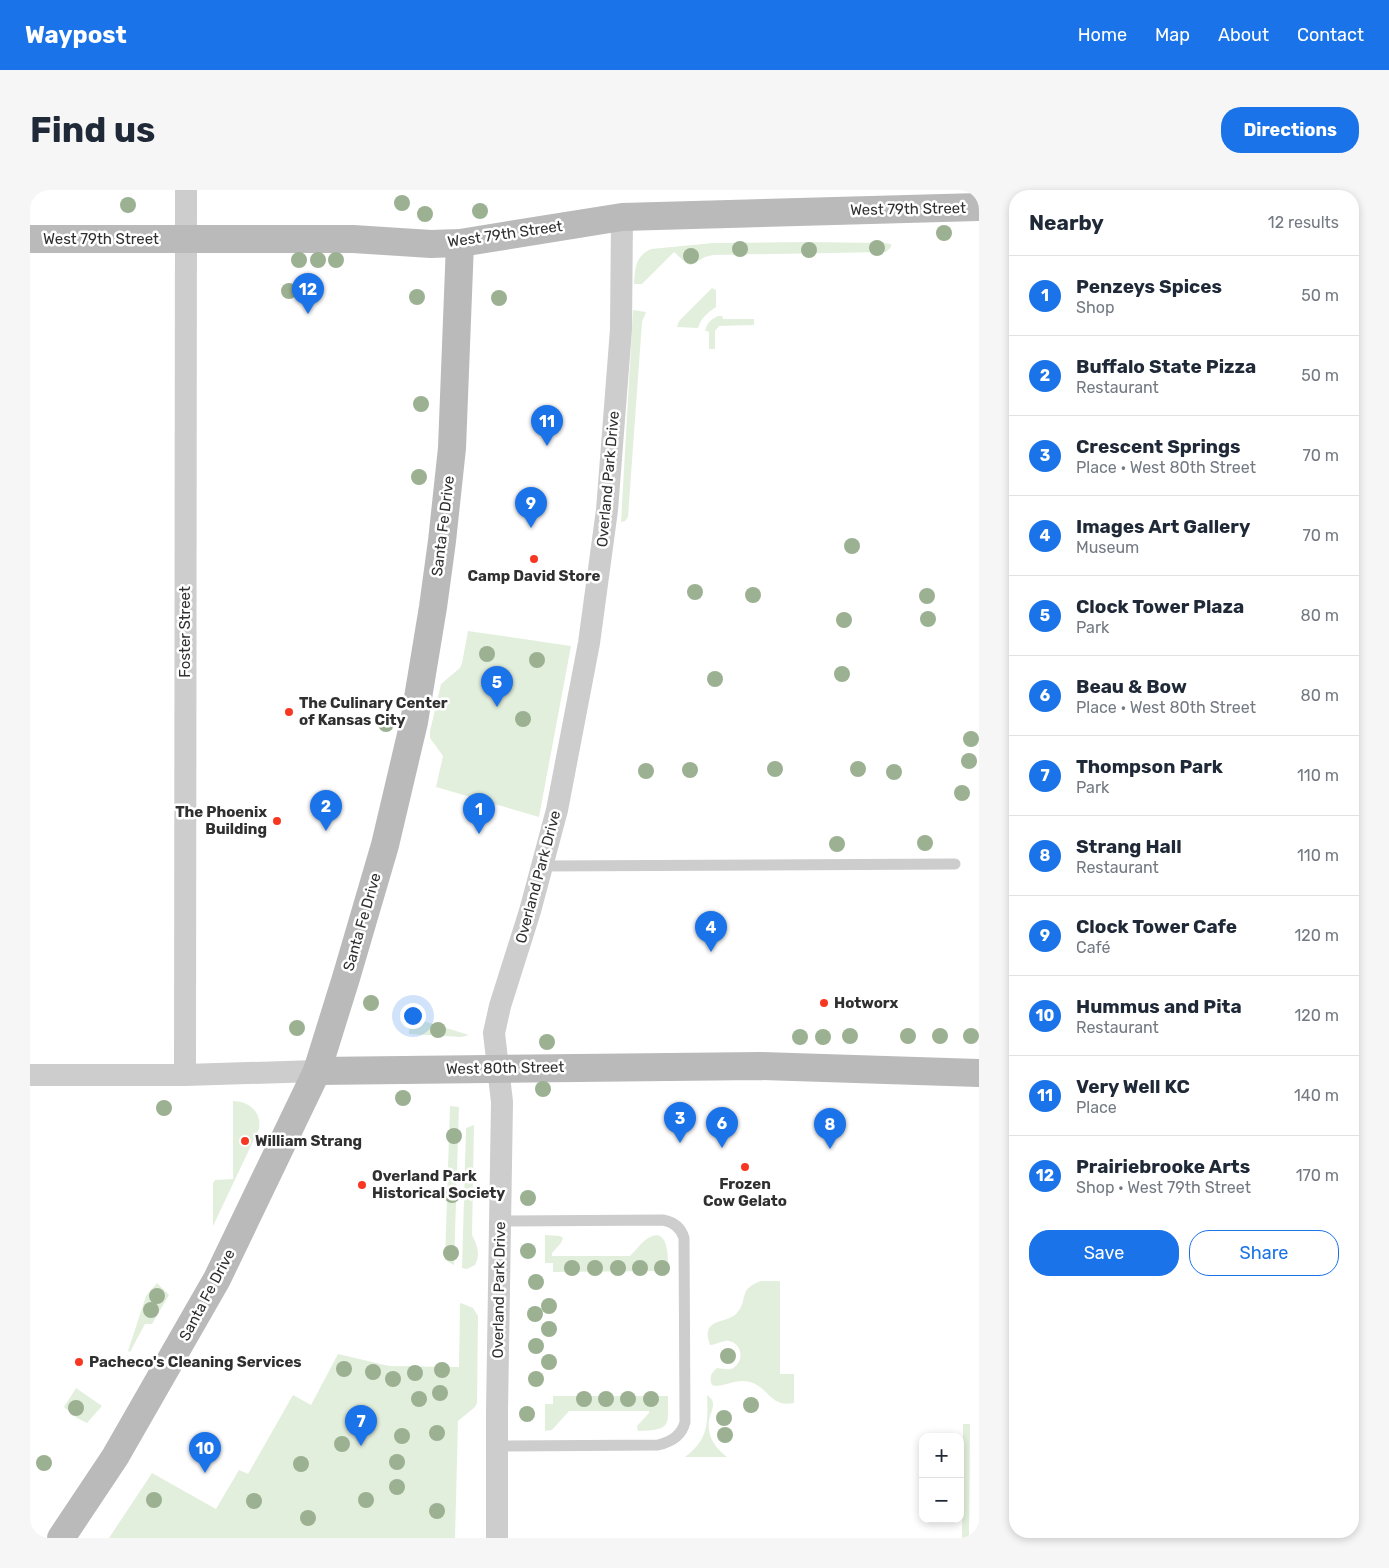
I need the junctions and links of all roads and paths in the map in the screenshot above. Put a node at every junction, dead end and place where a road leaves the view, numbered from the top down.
1 (186, 190) edge
2 (979, 207) edge
3 (622, 217) junction
4 (30, 239) edge
5 (186, 239) junction
6 (460, 243) junction
7 (955, 864) dead end
8 (542, 866) junction
9 (498, 1068) junction
10 (317, 1071) junction
11 (979, 1073) edge
12 (30, 1075) edge
13 (185, 1075) junction
14 (500, 1220) junction
15 (497, 1446) junction
16 (61, 1538) edge
17 (497, 1538) edge

1 - 5 street, Foster Street
2 - 3 main road, West 79th Street
3 - 6 main road, West 79th Street
3 - 8 street, Overland Park Drive
4 - 5 main road, West 79th Street
5 - 6 main road, West 79th Street
5 - 13 street, Foster Street
6 - 10 main road, Santa Fe Drive
7 - 8 lane
8 - 9 street, Overland Park Drive
9 - 10 main road, West 80th Street
9 - 11 main road, West 80th Street
9 - 14 street, Overland Park Drive
10 - 13 street, West 80th Street
10 - 16 main road, Santa Fe Drive
12 - 13 street, West 80th Street
14 - 15 street, Overland Park Drive
14 - 15 lane
15 - 17 street, Overland Park Drive

